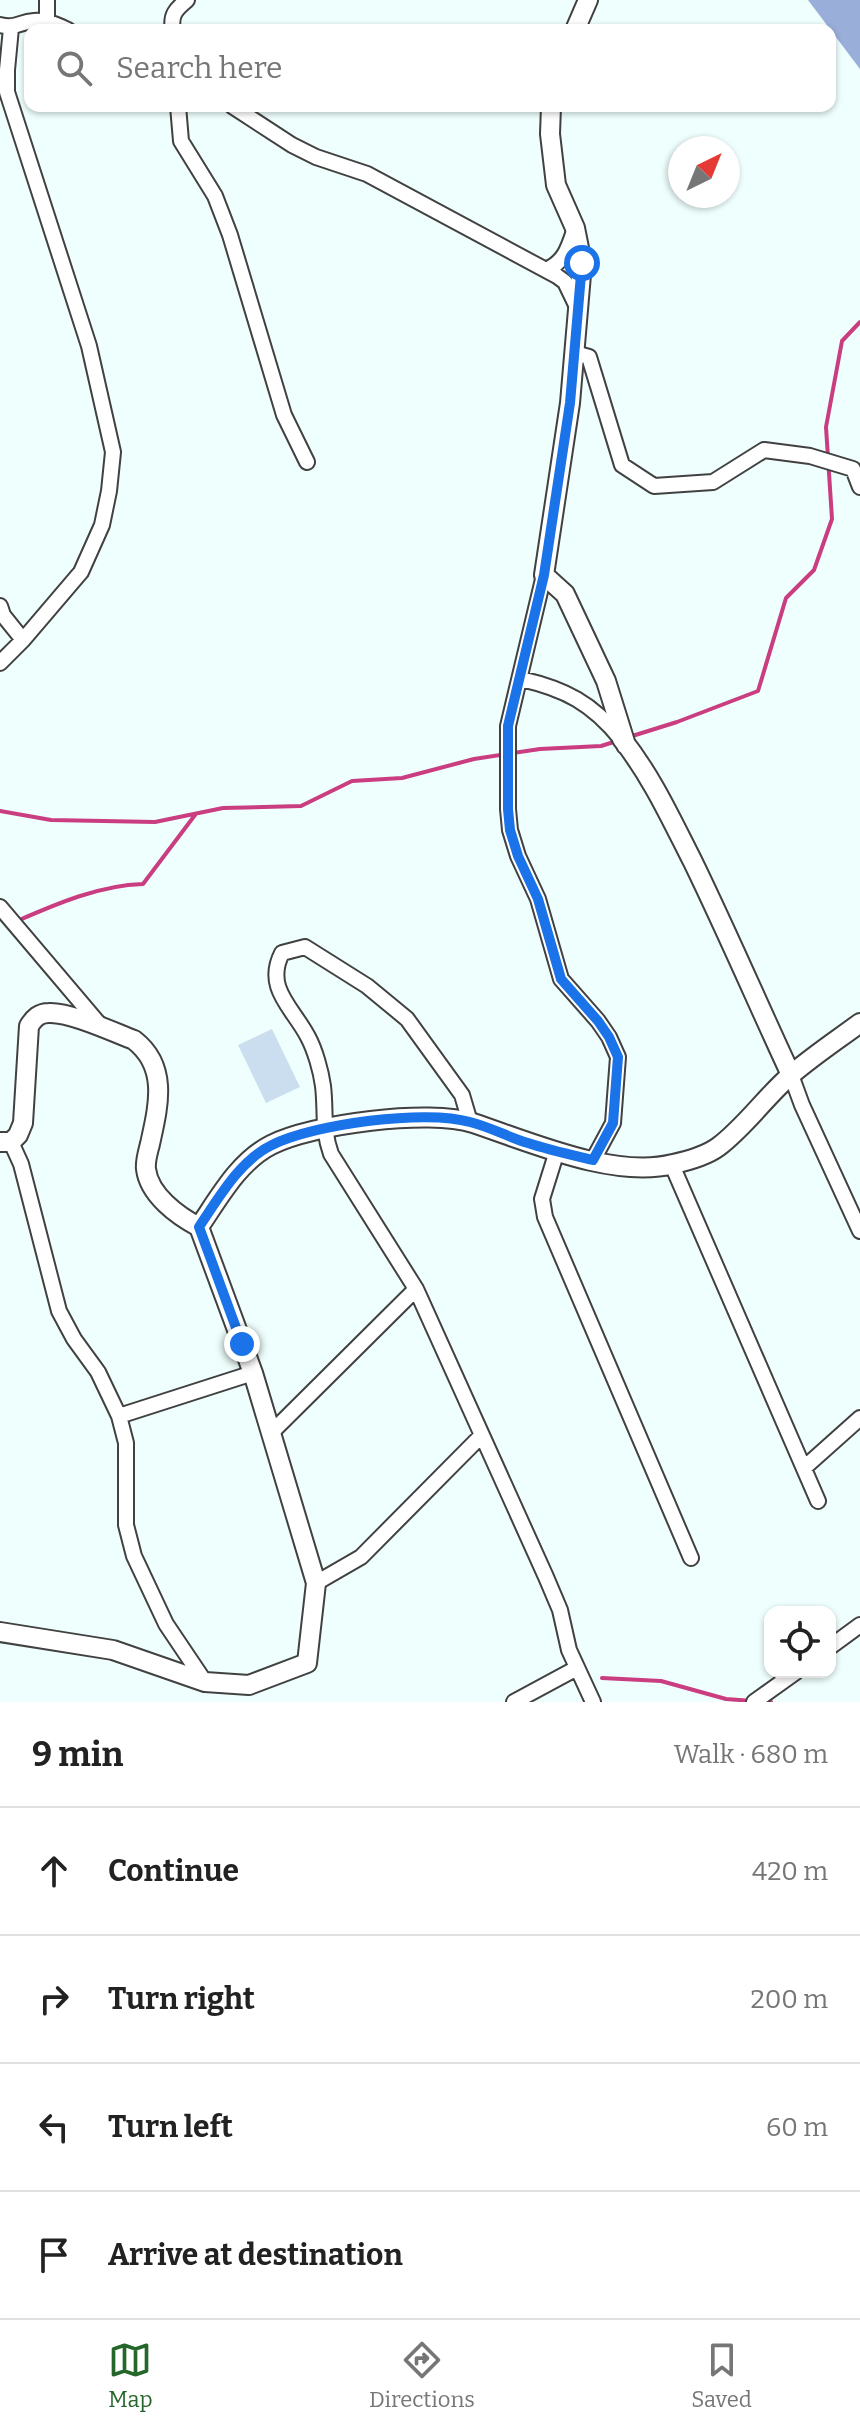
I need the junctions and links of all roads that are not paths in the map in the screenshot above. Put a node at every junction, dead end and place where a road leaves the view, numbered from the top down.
1 (47, 0) edge
2 (187, 0) edge
3 (588, 0) edge
4 (47, 21) junction
5 (54, 24) edge
6 (172, 24) edge
7 (578, 24) edge
8 (6, 26) edge
9 (179, 112) edge
10 (241, 112) edge
11 (551, 112) edge
12 (575, 228) junction
13 (546, 270) junction
14 (579, 311) junction
15 (575, 353) junction
16 (307, 462) dead end
17 (860, 487) edge
18 (544, 575) junction
19 (0, 606) edge
20 (23, 640) junction
21 (0, 663) edge
22 (521, 679) junction
23 (624, 742) junction
24 (0, 907) edge
25 (860, 1023) edge
26 (103, 1029) junction
27 (791, 1075) junction
28 (470, 1122) junction
29 (324, 1127) junction
30 (6, 1142) edge
31 (557, 1151) junction
32 (593, 1160) junction
33 (672, 1165) junction
34 (199, 1227) junction
35 (860, 1231) edge
36 (416, 1289) junction
37 (253, 1373) junction
38 (119, 1416) junction
39 (860, 1418) edge
40 (271, 1433) junction
41 (481, 1436) junction
42 (804, 1468) junction
43 (818, 1501) dead end
44 (691, 1558) dead end
45 (316, 1583) junction
46 (860, 1625) edge
47 (0, 1632) edge
48 (836, 1643) edge
49 (577, 1668) junction
50 (788, 1678) edge
51 (205, 1682) junction
52 (514, 1702) edge
53 (593, 1702) edge
54 (754, 1702) edge

1 - 4 street
2 - 6 street
3 - 7 street
4 - 5 street
4 - 8 street
8 - 20 street
9 - 16 street
10 - 13 street
11 - 12 street
12 - 13 street
12 - 14 street
13 - 14 street
14 - 15 street
15 - 17 street
15 - 18 street
18 - 22 street
18 - 23 street
19 - 20 street
20 - 21 street
22 - 23 street
22 - 32 street
23 - 27 street
24 - 26 street
25 - 27 street
26 - 30 street
26 - 34 street
27 - 33 street
27 - 35 street
28 - 29 street
28 - 29 street
28 - 31 street
29 - 34 street
29 - 36 street
30 - 38 street
31 - 32 street
31 - 44 street
32 - 33 street
33 - 42 street
34 - 37 street
36 - 40 street
36 - 41 street
37 - 38 street
37 - 40 street
38 - 51 street
39 - 42 street
40 - 45 street
41 - 45 street
41 - 49 street
42 - 43 street
45 - 51 street
46 - 48 street
47 - 51 street
49 - 52 street
49 - 53 street
50 - 54 street

